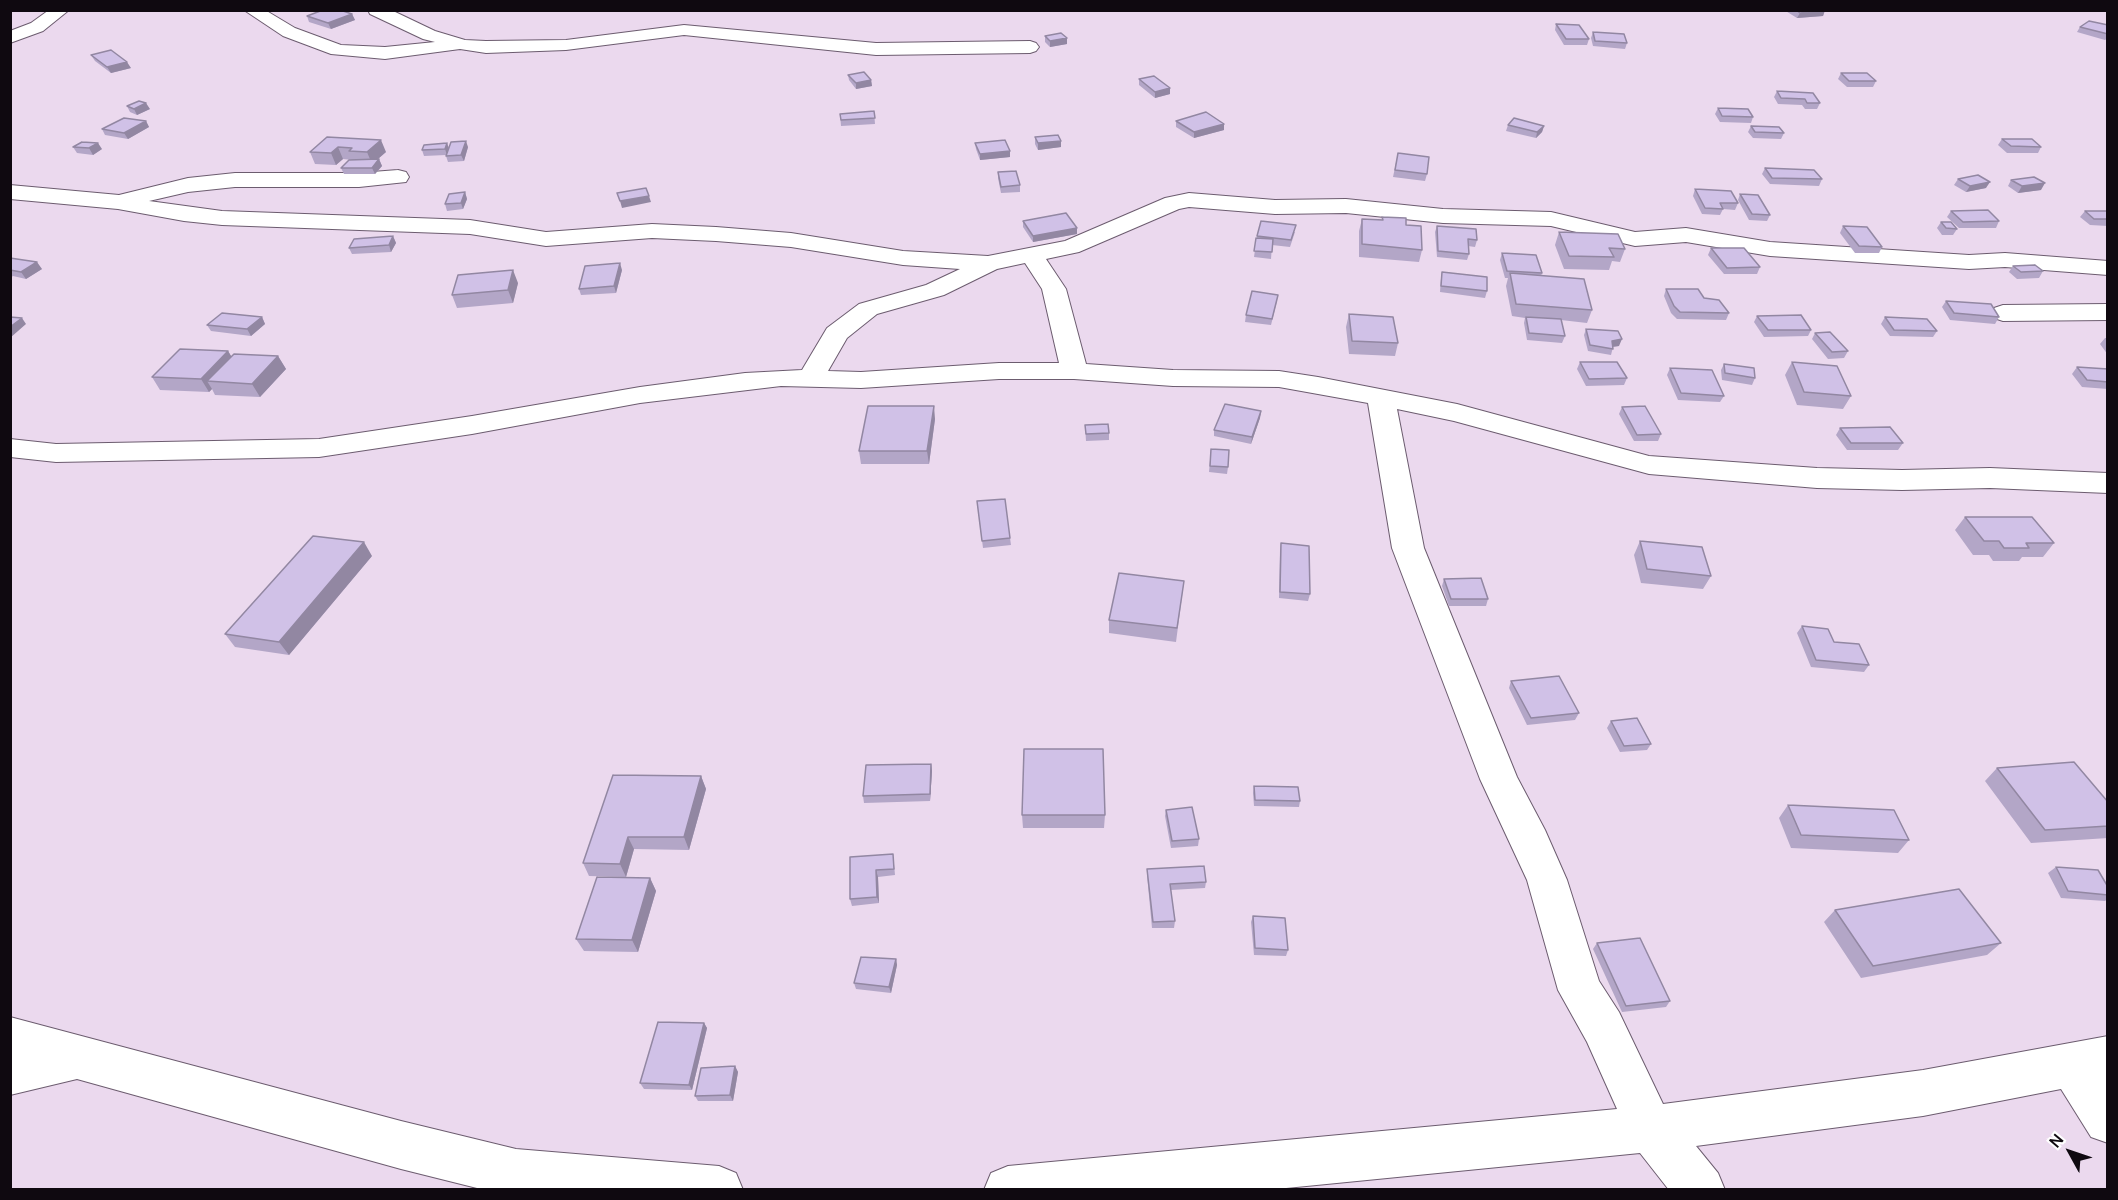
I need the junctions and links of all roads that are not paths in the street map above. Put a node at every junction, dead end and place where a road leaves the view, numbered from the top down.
1 (61, 10) edge
2 (252, 10) edge
3 (376, 10) edge
4 (10, 38) edge
5 (464, 45) junction
6 (1030, 47) dead end
7 (10, 192) edge
8 (118, 202) junction
9 (352, 224) junction
10 (1031, 255) junction
11 (990, 263) junction
12 (2108, 268) edge
13 (2108, 312) edge
14 (2002, 313) dead end
15 (1074, 371) junction
16 (811, 378) junction
17 (1382, 398) junction
18 (10, 448) edge
19 (2108, 483) edge
20 (10, 1040) edge
21 (80, 1057) junction
22 (2089, 1061) edge
23 (10, 1073) edge
24 (2108, 1120) edge
25 (1650, 1129) junction
26 (512, 1181) edge
27 (719, 1190) edge
28 (1008, 1190) edge
29 (1701, 1190) edge

1 - 4 street
2 - 5 street
3 - 5 street
5 - 6 street
7 - 8 street
8 - 9 street
8 - 9 street
9 - 11 street
10 - 11 street
10 - 12 street
10 - 15 street
11 - 16 street
13 - 14 street
15 - 16 street
15 - 17 street
16 - 18 street
17 - 19 street
17 - 25 street
20 - 21 street
21 - 23 street
21 - 26 street
22 - 24 street
22 - 25 street
25 - 28 street
25 - 29 street
26 - 27 street

